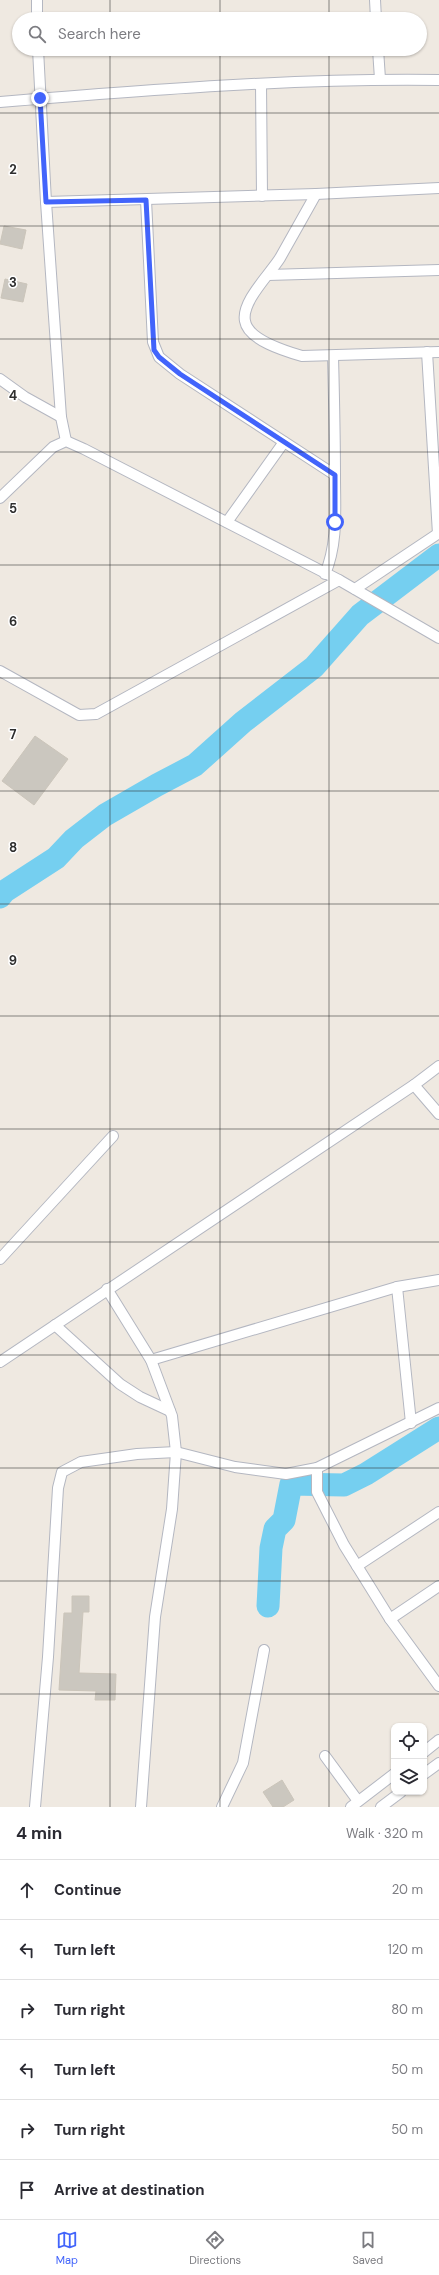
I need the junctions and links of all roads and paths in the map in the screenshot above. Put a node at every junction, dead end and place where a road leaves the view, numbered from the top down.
1 (37, 0) edge
2 (375, 0) edge
3 (37, 12) edge
4 (376, 12) edge
5 (38, 56) edge
6 (378, 56) edge
7 (380, 79) junction
8 (439, 80) edge
9 (261, 84) junction
10 (40, 98) junction
11 (0, 102) edge
12 (439, 188) edge
13 (316, 194) junction
14 (262, 196) junction
15 (146, 200) junction
16 (46, 202) junction
17 (439, 270) edge
18 (268, 275) junction
19 (427, 352) junction
20 (439, 352) edge
21 (333, 356) junction
22 (0, 379) edge
23 (435, 404) edge
24 (61, 417) junction
25 (66, 442) junction
26 (284, 442) junction
27 (335, 475) junction
28 (0, 498) edge
29 (227, 522) junction
30 (438, 534) edge
31 (325, 574) junction
32 (339, 580) junction
33 (355, 589) junction
34 (439, 638) edge
35 (0, 671) edge
36 (439, 1066) edge
37 (414, 1086) junction
38 (439, 1114) edge
39 (113, 1136) dead end
40 (0, 1259) edge
41 (439, 1280) edge
42 (397, 1287) junction
43 (107, 1289) junction
44 (55, 1325) junction
45 (151, 1360) junction
46 (0, 1362) edge
47 (439, 1408) edge
48 (170, 1411) junction
49 (411, 1423) junction
50 (176, 1452) junction
51 (318, 1468) junction
52 (439, 1512) edge
53 (357, 1566) junction
54 (439, 1586) edge
55 (390, 1619) junction
56 (264, 1650) dead end
57 (439, 1686) edge
58 (439, 1740) edge
59 (427, 1750) edge
60 (325, 1756) dead end
61 (439, 1763) edge
62 (427, 1772) edge
63 (391, 1776) edge
64 (397, 1795) edge
65 (355, 1804) edge
66 (35, 1807) edge
67 (141, 1807) edge
68 (222, 1807) edge
69 (381, 1807) edge

1 - 3 street
2 - 4 street
5 - 10 street
6 - 7 street
7 - 8 street
7 - 9 street
9 - 10 street
9 - 14 street
10 - 11 street
10 - 16 street
12 - 13 street
13 - 14 street
13 - 18 street
14 - 15 street
15 - 16 street
15 - 26 street
16 - 24 street
17 - 18 street
18 - 21 street
19 - 20 street
19 - 21 street
19 - 23 street
21 - 27 street
22 - 24 street
23 - 30 street
24 - 25 street
25 - 28 street
25 - 29 street
26 - 27 street
26 - 29 street
27 - 31 street
29 - 31 street
30 - 33 street
31 - 32 street
32 - 33 street
32 - 35 street
33 - 34 street
36 - 37 street
37 - 38 street
37 - 43 street
39 - 40 street
41 - 42 street
42 - 45 street
42 - 49 street
43 - 44 street
43 - 45 street
44 - 46 street
44 - 48 street
45 - 48 street
47 - 49 street
48 - 50 street
49 - 51 street
50 - 51 street
50 - 66 street
50 - 67 street
51 - 53 street
52 - 53 street
53 - 55 street
54 - 55 street
55 - 57 street
56 - 68 street
58 - 59 street
60 - 65 street
61 - 62 street
63 - 65 street
64 - 69 street

